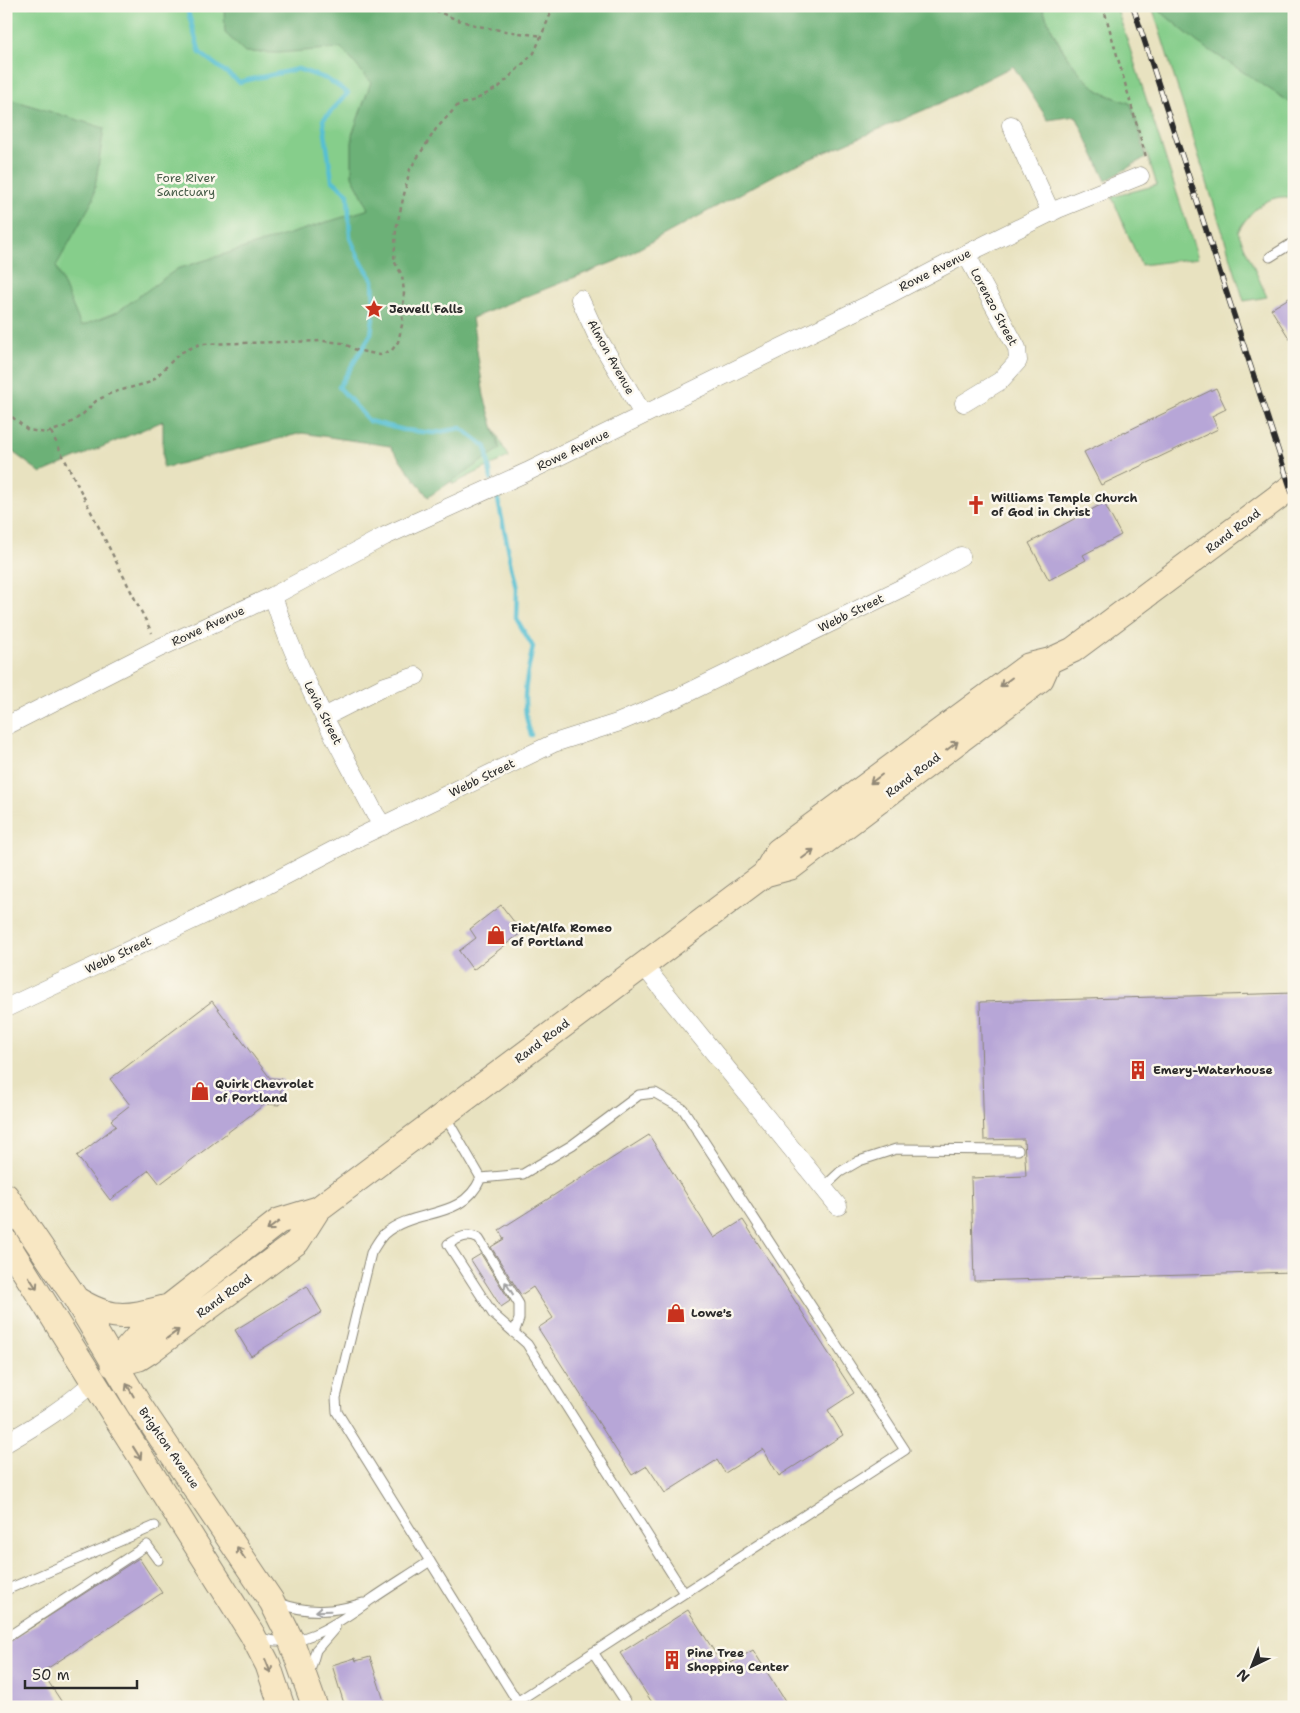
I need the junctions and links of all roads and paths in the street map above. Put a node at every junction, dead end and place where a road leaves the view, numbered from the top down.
1 (428, 6) edge
2 (554, 6) edge
3 (719, 6) edge
4 (728, 6) edge
5 (1103, 6) edge
6 (542, 36) junction
7 (1011, 125) dead end
8 (1140, 176) joint
9 (1051, 213) junction
10 (1294, 242) edge
11 (966, 254) junction
12 (1270, 257) dead end
13 (580, 299) dead end
14 (964, 403) dead end
15 (6, 412) edge
16 (643, 414) junction
17 (51, 432) junction
18 (1294, 485) edge
19 (961, 556) dead end
20 (273, 596) junction
21 (159, 648) junction
22 (416, 676) dead end
23 (324, 717) junction
24 (6, 726) edge
25 (383, 826) junction
26 (644, 965) junction
27 (6, 1008) edge
28 (444, 1115) junction
29 (1018, 1150) dead end
30 (481, 1178) junction
31 (823, 1188) junction
32 (6, 1196) edge
33 (838, 1206) dead end
34 (318, 1209) junction
35 (6, 1242) edge
36 (76, 1299) junction
37 (170, 1306) junction
38 (514, 1333) junction
39 (115, 1364) junction
40 (94, 1381) junction
41 (6, 1444) edge
42 (155, 1526) dead end
43 (158, 1560) dead end
44 (430, 1561) junction
45 (262, 1586) junction
46 (6, 1590) edge
47 (684, 1593) junction
48 (370, 1600) junction
49 (345, 1619) junction
50 (252, 1634) junction
51 (6, 1638) edge
52 (291, 1640) junction
53 (593, 1652) junction
54 (312, 1699) edge
55 (517, 1701) junction
56 (6, 1703) edge
57 (8, 1707) edge
58 (282, 1707) edge
59 (509, 1707) edge
60 (629, 1707) edge

1 - 6 path
2 - 6 path
3 - 4 path
5 - 8 path
6 - 17 path
7 - 9 street
8 - 9 street, Rowe Avenue
9 - 11 street, Rowe Avenue
10 - 12 lane
11 - 14 street, Lorenzo Street
11 - 16 street, Rowe Avenue
13 - 16 street, Almon Avenue
15 - 17 path
16 - 20 street, Rowe Avenue
17 - 21 path
18 - 26 main road, Rand Road
19 - 25 street, Webb Street
20 - 21 street, Rowe Avenue
20 - 23 street, Levia Street
21 - 24 street, Rowe Avenue
22 - 23 street
23 - 25 street, Levia Street
25 - 27 street, Webb Street
26 - 28 main road, Rand Road
26 - 31 street
28 - 30 lane
28 - 34 main road, Rand Road
29 - 31 lane
30 - 44 lane
30 - 47 lane
31 - 33 street
32 - 36 main road, Brighton Avenue
34 -> 37 main road, Rand Road
39 -> 34 main road, Rand Road
35 -> 40 main road
36 - 37 main road
36 - 39 main road, Brighton Avenue
37 - 39 main road, Rand Road
38 -> 38 lane
38 - 47 lane
39 - 40 main road, Rand Road
45 -> 39 main road, Brighton Avenue
40 - 41 street
40 -> 50 main road
42 - 46 lane
43 - 51 lane
44 - 48 lane
44 - 55 lane
48 -> 45 lane
45 - 52 main road, Brighton Avenue
47 - 53 lane
48 - 49 lane
49 - 52 lane
49 - 54 lane
50 - 52 lane
50 -> 58 main road
52 - 54 main road, Brighton Avenue
53 - 55 lane
53 - 60 lane
55 - 59 lane
56 - 57 lane

